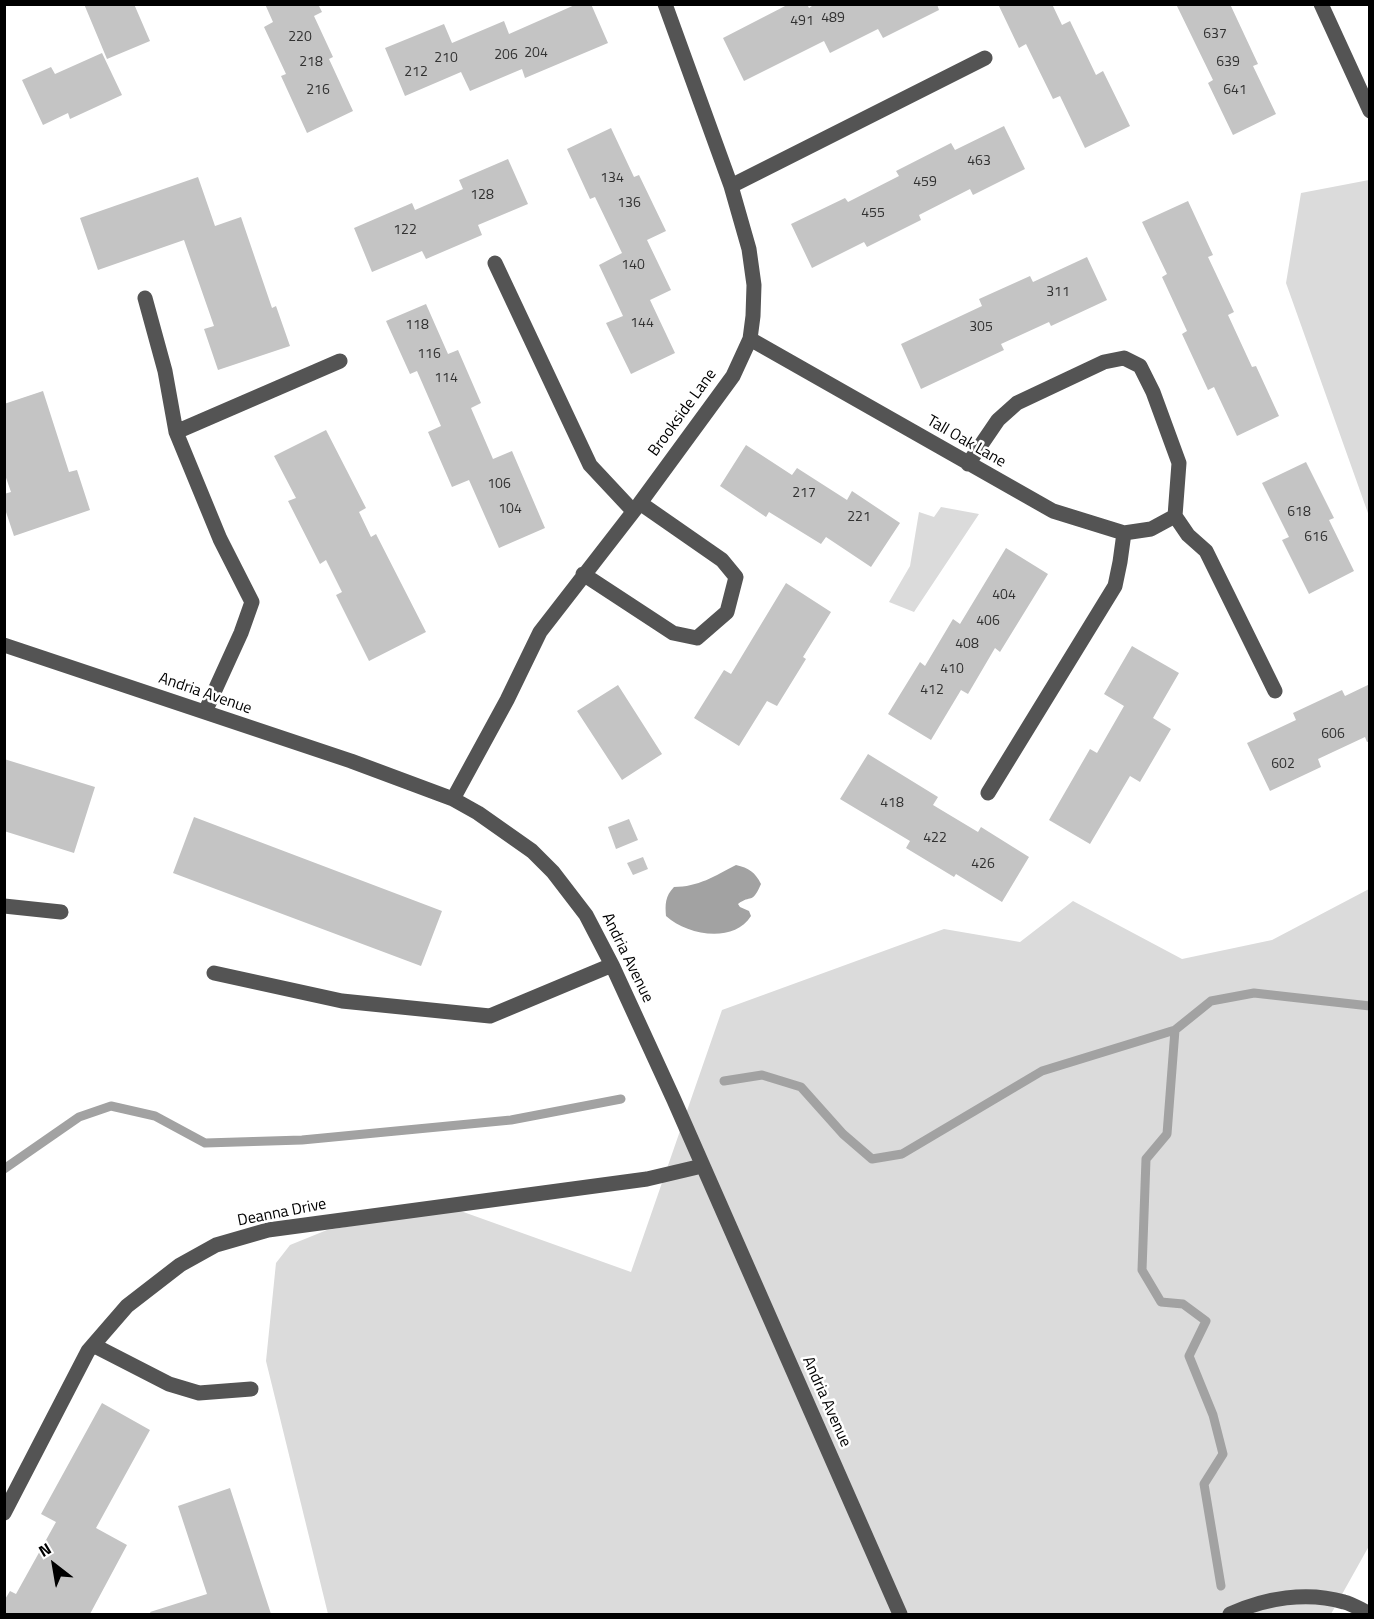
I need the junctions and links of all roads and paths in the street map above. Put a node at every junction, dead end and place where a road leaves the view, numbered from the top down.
1 (665, 4) edge
2 (1321, 4) edge
3 (985, 58) dead end
4 (1370, 111) edge
5 (731, 186) junction
6 (495, 263) dead end
7 (145, 298) dead end
8 (750, 339) junction
9 (340, 361) dead end
10 (176, 432) junction
11 (968, 464) junction
12 (637, 507) junction
13 (1175, 516) junction
14 (1124, 533) junction
15 (583, 574) junction
16 (4, 645) edge
17 (1275, 691) dead end
18 (205, 712) junction
19 (988, 793) dead end
20 (453, 799) junction
21 (4, 906) edge
22 (61, 912) dead end
23 (612, 964) junction
24 (214, 973) dead end
25 (702, 1166) junction
26 (93, 1345) junction
27 (251, 1389) dead end
28 (4, 1513) edge
29 (900, 1614) edge
30 (1230, 1614) edge
31 (1370, 1614) edge

1 - 5 street, Brookside Lane
2 - 4 street
3 - 5 street
5 - 8 street, Brookside Lane
6 - 12 street
7 - 10 street
8 - 11 street, Tall Oak Lane
8 - 12 street, Brookside Lane
9 - 10 street
10 - 18 street
11 - 13 street
11 - 14 street, Tall Oak Lane
12 - 15 street, Brookside Lane
12 - 15 street
13 - 14 street, Tall Oak Lane
13 - 17 street
14 - 19 street
15 - 20 street, Brookside Lane
16 - 18 street, Andria Avenue
18 - 20 street, Andria Avenue
20 - 23 street, Andria Avenue
21 - 22 street
23 - 24 street
23 - 25 street, Andria Avenue
25 - 26 street, Deanna Drive
25 - 29 street, Andria Avenue
26 - 27 street
26 - 28 street, Deanna Drive
30 - 31 street

